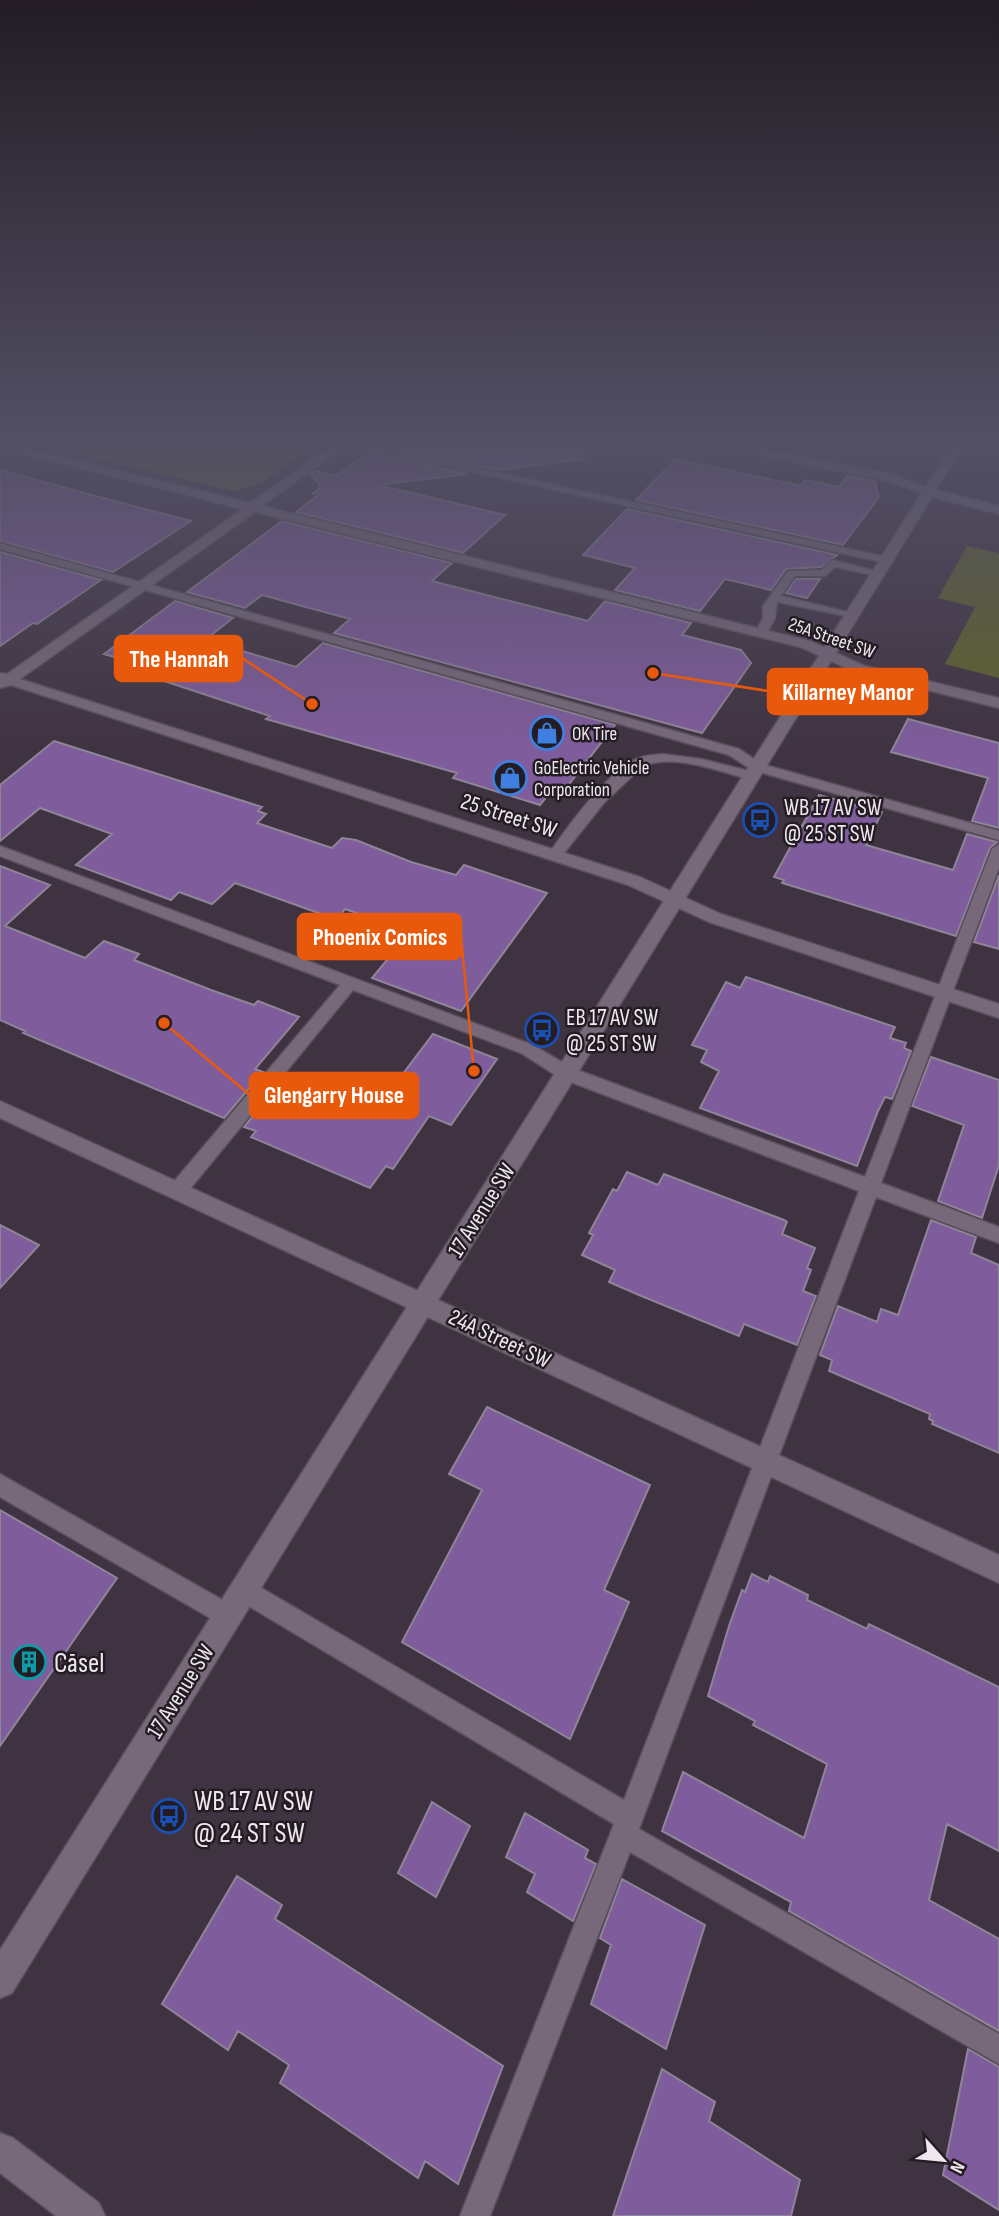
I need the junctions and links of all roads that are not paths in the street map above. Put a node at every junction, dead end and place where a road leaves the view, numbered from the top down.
1 (203, 542) edge
2 (395, 542) edge
3 (779, 542) edge
4 (898, 542) edge
5 (0, 546) edge
6 (882, 567) junction
7 (141, 586) junction
8 (774, 598) junction
9 (852, 616) junction
10 (761, 634) junction
11 (827, 656) junction
12 (3, 681) edge
13 (999, 704) edge
14 (754, 771) junction
15 (999, 836) edge
16 (999, 849) edge
17 (0, 851) edge
18 (555, 855) junction
19 (674, 900) junction
20 (350, 983) junction
21 (943, 993) junction
22 (999, 1011) edge
23 (566, 1073) junction
24 (0, 1108) edge
25 (869, 1186) junction
26 (178, 1190) junction
27 (999, 1235) edge
28 (424, 1302) junction
29 (767, 1462) junction
30 (0, 1485) edge
31 (999, 1569) edge
32 (235, 1602) junction
33 (628, 1827) junction
34 (0, 1981) edge
35 (999, 2050) edge
36 (0, 2151) edge
37 (86, 2216) edge
38 (475, 2216) edge

1 - 7 street
2 - 10 street, 25A Street SW
3 - 6 lane
4 - 6 street, 17 Avenue SW
5 - 7 lane
6 - 8 lane
6 - 9 street, 17 Avenue SW
7 - 12 street
7 - 14 lane
8 - 9 lane
8 - 10 lane
9 - 11 street, 17 Avenue SW
10 - 11 street, 25A Street SW
11 - 13 street, 25A Street SW
11 - 14 street, 17 Avenue SW
12 - 18 street, 25 Street SW
14 - 15 lane
14 - 18 lane
14 - 19 street, 17 Avenue SW
16 - 21 lane
17 - 20 lane
18 - 19 street, 25 Street SW
19 - 21 street, 25 Street SW
19 - 23 street, 17 Avenue SW
20 - 23 lane
20 - 26 lane
21 - 22 street, 25 Street SW
21 - 25 lane
23 - 25 lane
23 - 28 street, 17 Avenue SW
24 - 26 street, 24A Street SW
25 - 27 lane
25 - 29 lane
26 - 28 street, 24A Street SW
28 - 29 street, 24A Street SW
28 - 32 street, 17 Avenue SW
29 - 31 street, 24A Street SW
29 - 33 lane
30 - 32 lane
32 - 33 lane
32 - 34 street, 17 Avenue SW
33 - 35 lane
33 - 38 lane
36 - 37 street

